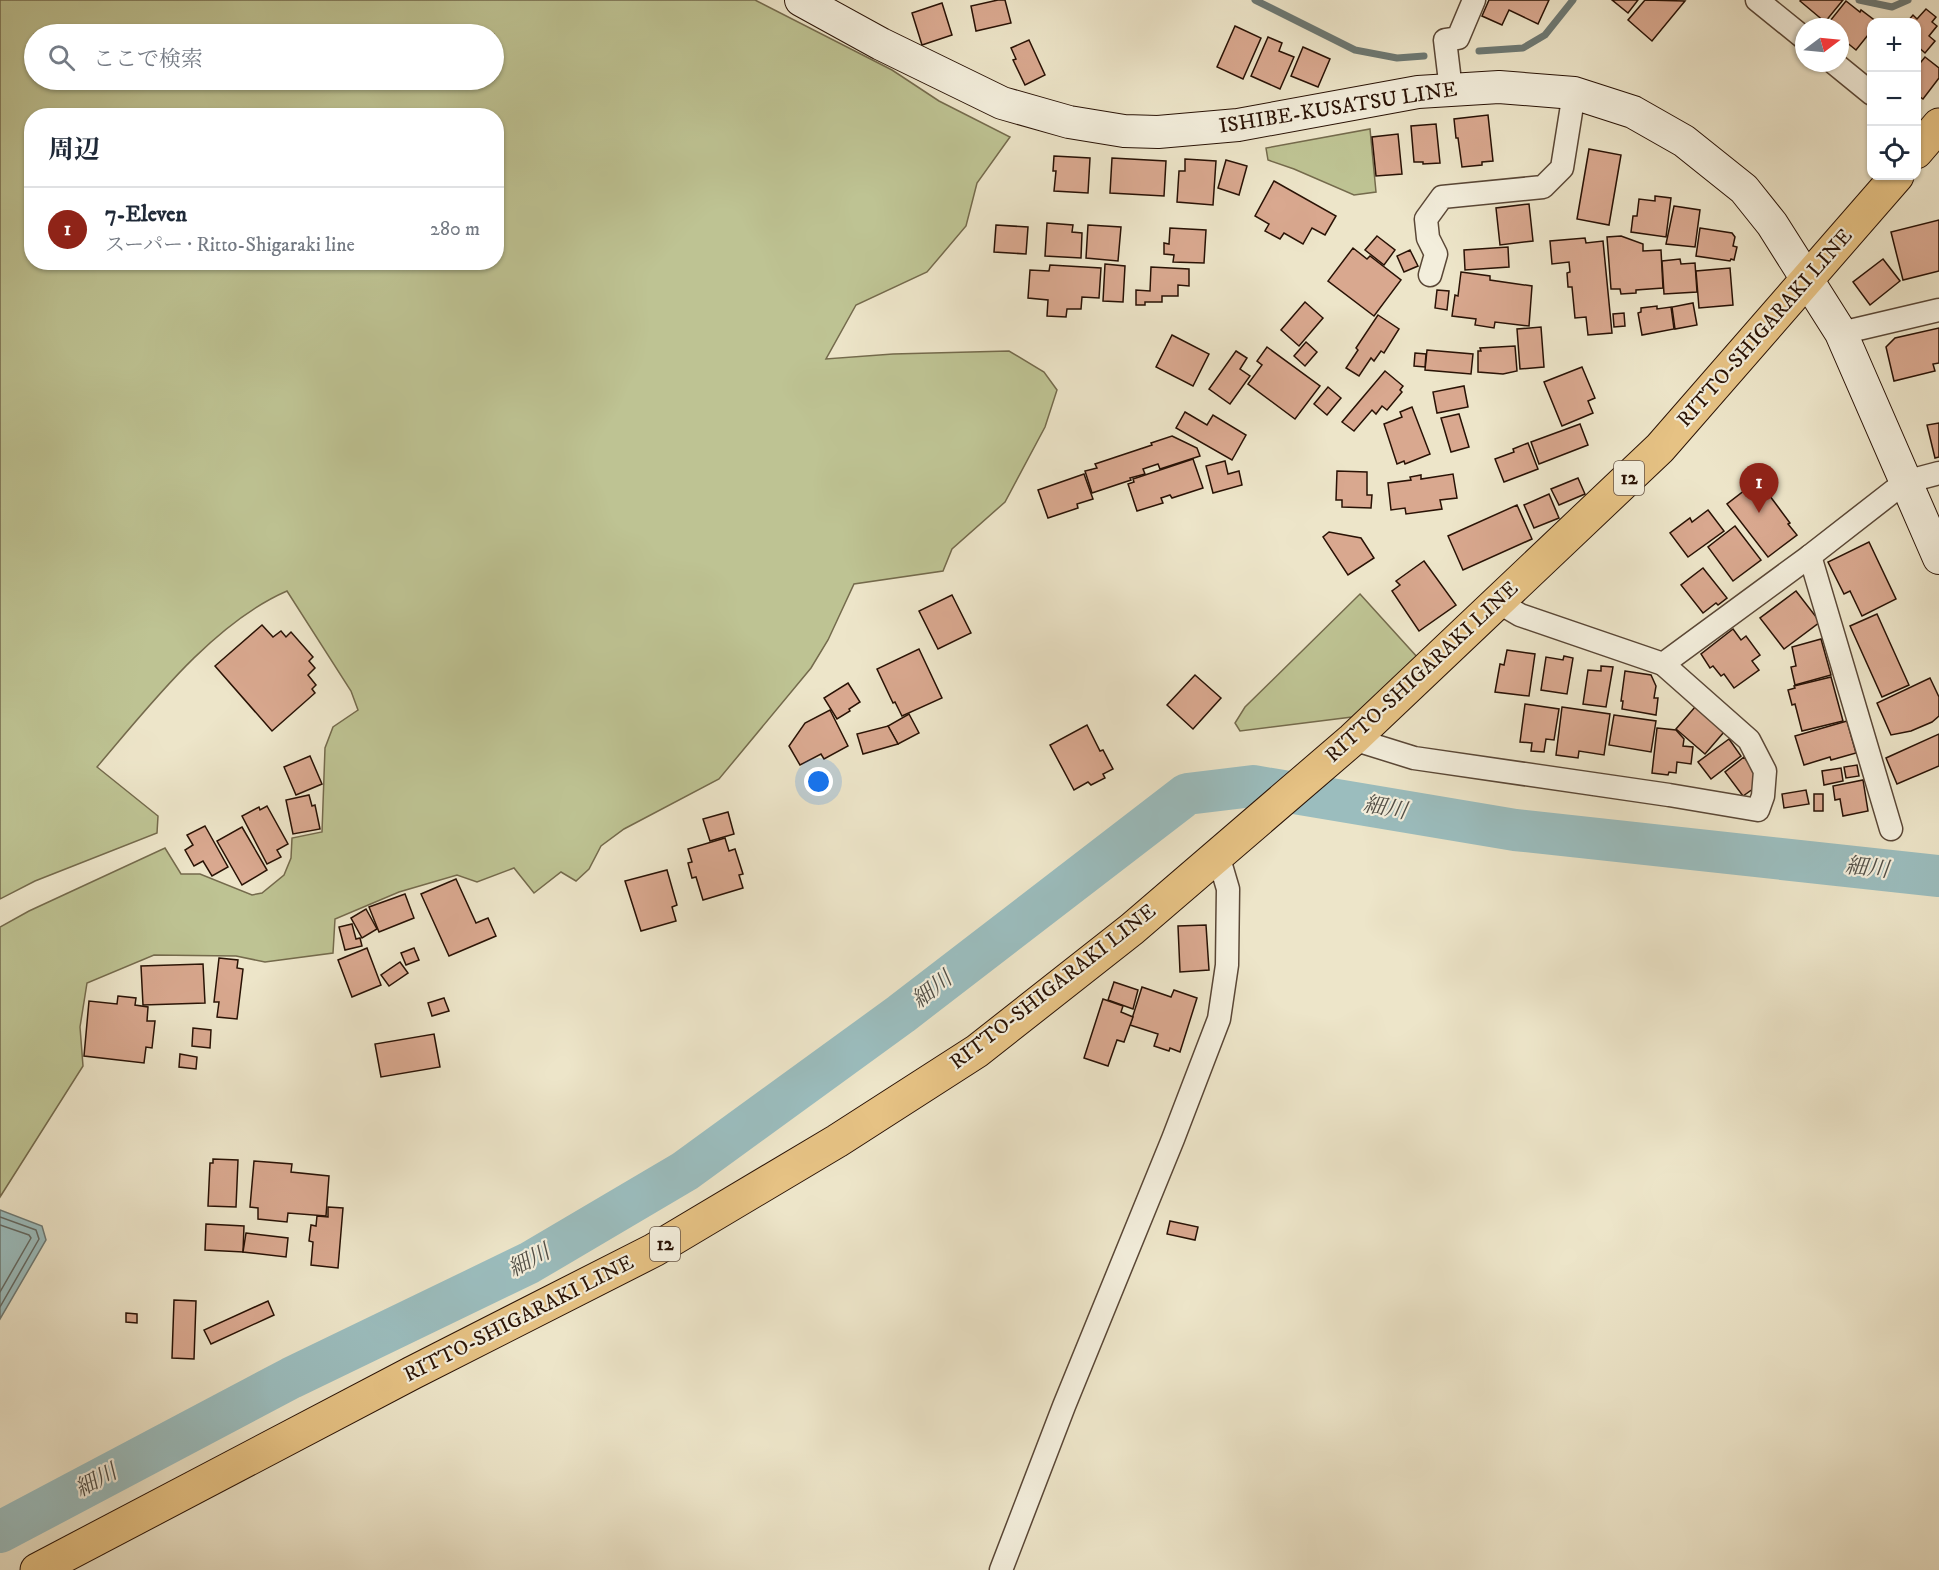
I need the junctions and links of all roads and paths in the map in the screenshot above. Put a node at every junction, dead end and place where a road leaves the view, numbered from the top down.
1 (801, 0) edge
2 (1474, 0) edge
3 (1757, 0) edge
4 (1795, 31) edge
5 (1845, 72) edge
6 (1451, 90) junction
7 (1867, 90) edge
8 (1574, 93) junction
9 (1894, 180) edge
10 (1430, 275) dead end
11 (1809, 279) junction
12 (1939, 310) edge
13 (1841, 333) junction
14 (1939, 474) edge
15 (1905, 482) junction
16 (1810, 556) junction
17 (1939, 558) edge
18 (1498, 602) junction
19 (1663, 664) junction
20 (1344, 746) junction
21 (1891, 829) dead end
22 (1229, 845) junction
23 (37, 1570) edge
24 (1001, 1570) edge

1 - 6 main road, ISHIBE-KUSATSU LINE
2 - 6 street
3 - 4 street
5 - 7 street
6 - 8 main road, ISHIBE-KUSATSU LINE
8 - 10 street
8 - 11 main road, ISHIBE-KUSATSU LINE
9 - 11 main road, RITTO-SHIGARAKI LINE / 12
11 - 13 main road, ISHIBE-KUSATSU LINE
11 - 18 main road, RITTO-SHIGARAKI LINE / 12
12 - 13 street
13 - 15 main road, ISHIBE-KUSATSU LINE
14 - 15 street
15 - 16 street
15 - 17 main road, ISHIBE-KUSATSU LINE
16 - 19 street
16 - 21 street
18 - 19 street
18 - 20 main road, RITTO-SHIGARAKI LINE / 12
19 - 20 street
20 - 22 main road, RITTO-SHIGARAKI LINE / 12
22 - 23 main road, RITTO-SHIGARAKI LINE / 12
22 - 24 street

